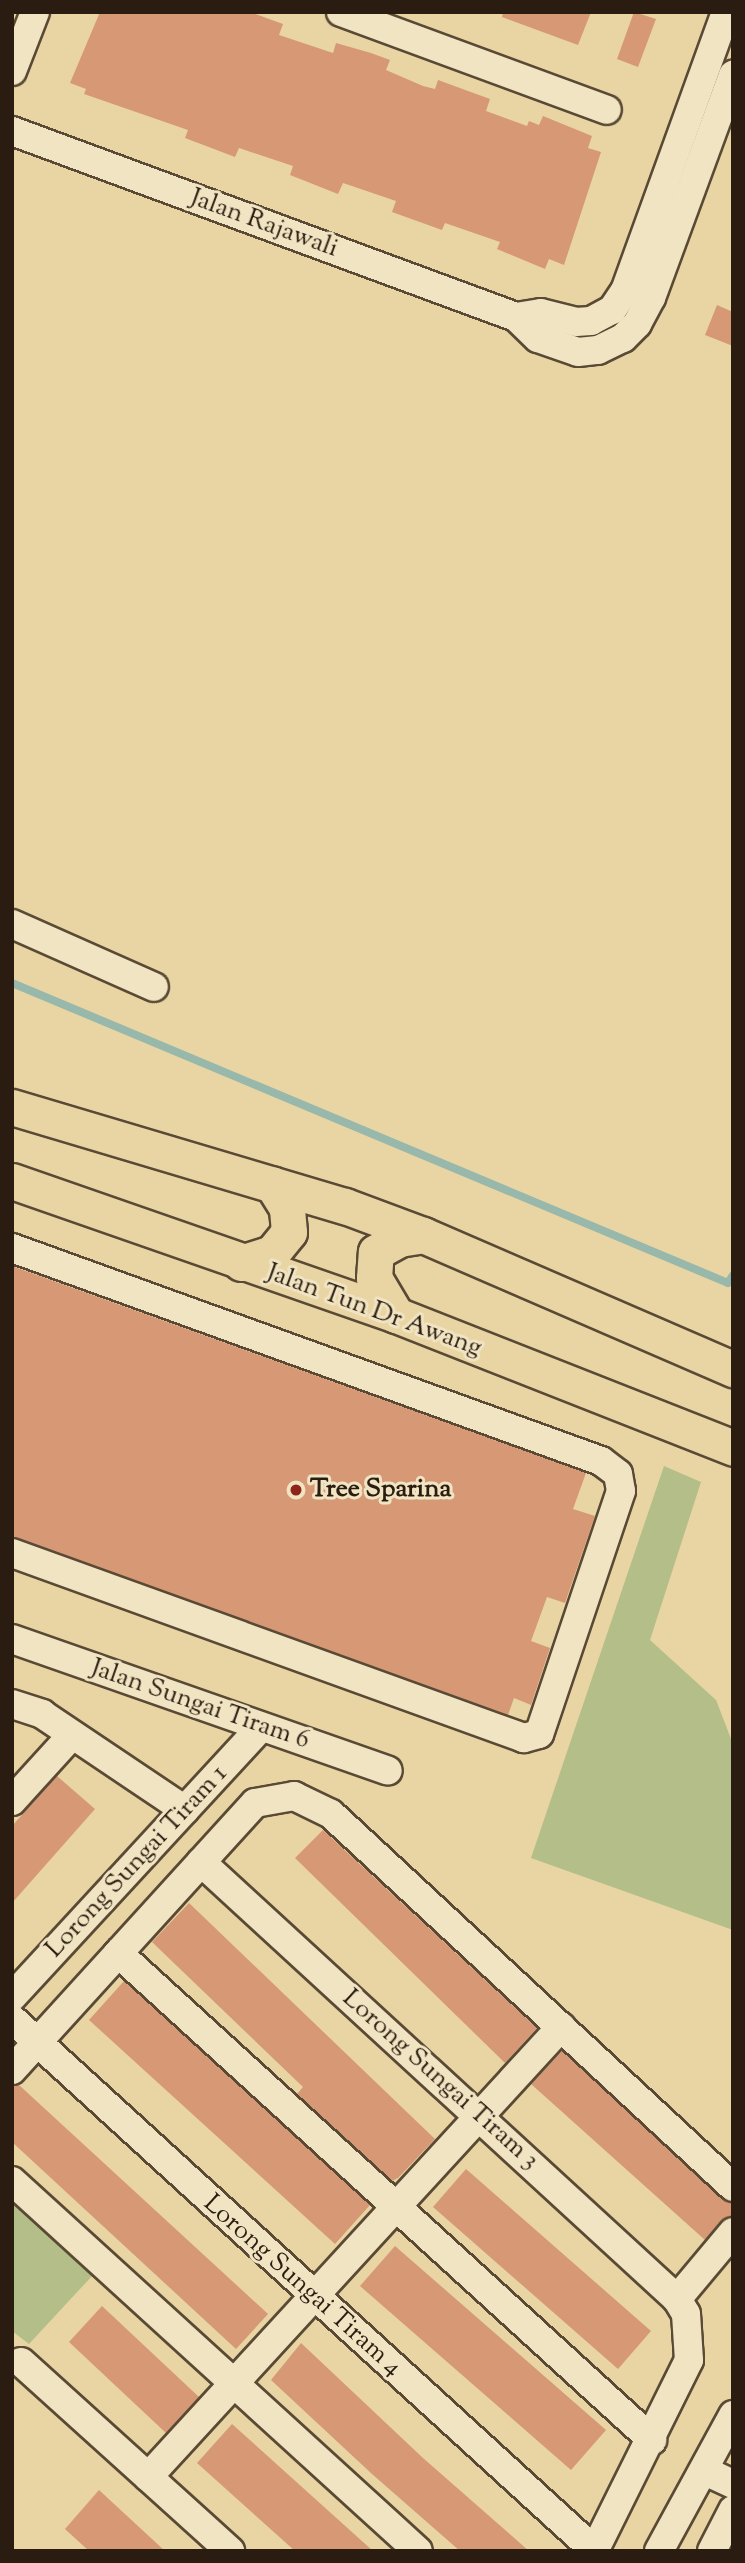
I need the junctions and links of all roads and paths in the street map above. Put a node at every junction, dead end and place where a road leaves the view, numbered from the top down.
1 (35, 12) edge
2 (341, 12) edge
3 (726, 12) edge
4 (12, 71) edge
5 (733, 75) edge
6 (607, 110) dead end
7 (12, 131) edge
8 (516, 317) junction
9 (12, 924) edge
10 (154, 987) dead end
11 (12, 1107) edge
12 (12, 1181) edge
13 (272, 1184) junction
14 (424, 1235) junction
15 (12, 1248) edge
16 (241, 1263) junction
17 (396, 1315) junction
18 (733, 1369) edge
19 (733, 1448) edge
20 (12, 1553) edge
21 (12, 1639) edge
22 (12, 1704) edge
23 (261, 1727) junction
24 (72, 1735) junction
25 (387, 1771) dead end
26 (12, 1801) edge
27 (185, 1810) junction
28 (201, 1862) junction
29 (118, 1953) junction
30 (12, 1997) edge
31 (12, 2019) edge
32 (561, 2027) junction
33 (37, 2042) junction
34 (12, 2070) edge
35 (480, 2115) junction
36 (12, 2181) edge
37 (733, 2186) edge
38 (396, 2207) junction
39 (733, 2232) edge
40 (313, 2297) junction
41 (677, 2299) junction
42 (22, 2362) dead end
43 (234, 2383) junction
44 (733, 2415) edge
45 (652, 2440) junction
46 (705, 2471) junction
47 (148, 2477) junction
48 (733, 2484) edge
49 (733, 2510) edge
50 (230, 2551) edge
51 (418, 2551) edge
52 (594, 2551) edge
53 (659, 2551) edge
54 (712, 2551) edge

1 - 4 street
2 - 6 street
3 - 8 street, Jalan Rajawali
5 - 8 street, Jalan Rajawali
7 - 8 street, Jalan Rajawali
9 - 10 street
11 - 13 main road
12 - 16 main road, Jalan Tun Dr Awang
13 - 14 main road
13 - 16 main road
14 - 17 main road
14 - 18 main road
15 - 20 street
16 - 17 main road, Jalan Tun Dr Awang
17 - 19 main road, Jalan Tun Dr Awang
21 - 23 street, Jalan Sungai Tiram 6
22 - 24 street
23 - 25 street, Jalan Sungai Tiram 6
23 - 27 street, Lorong Sungai Tiram 1
24 - 26 street
24 - 27 street
27 - 30 street, Lorong Sungai Tiram 1
28 - 29 street
28 - 32 street
28 - 35 street, Lorong Sungai Tiram 3
29 - 33 street
29 - 38 street
31 - 33 street, Lorong Sungai Tiram 4
32 - 35 street
32 - 37 street
33 - 34 street
33 - 40 street, Lorong Sungai Tiram 4
35 - 38 street
35 - 41 street, Lorong Sungai Tiram 3
36 - 43 street
38 - 40 street
38 - 45 street
39 - 41 street
40 - 43 street
40 - 52 street, Lorong Sungai Tiram 4
41 - 45 street
42 - 47 street
43 - 47 street
43 - 51 street
44 - 46 street
45 - 52 street
46 - 48 street
46 - 53 street
47 - 50 street
49 - 54 street

